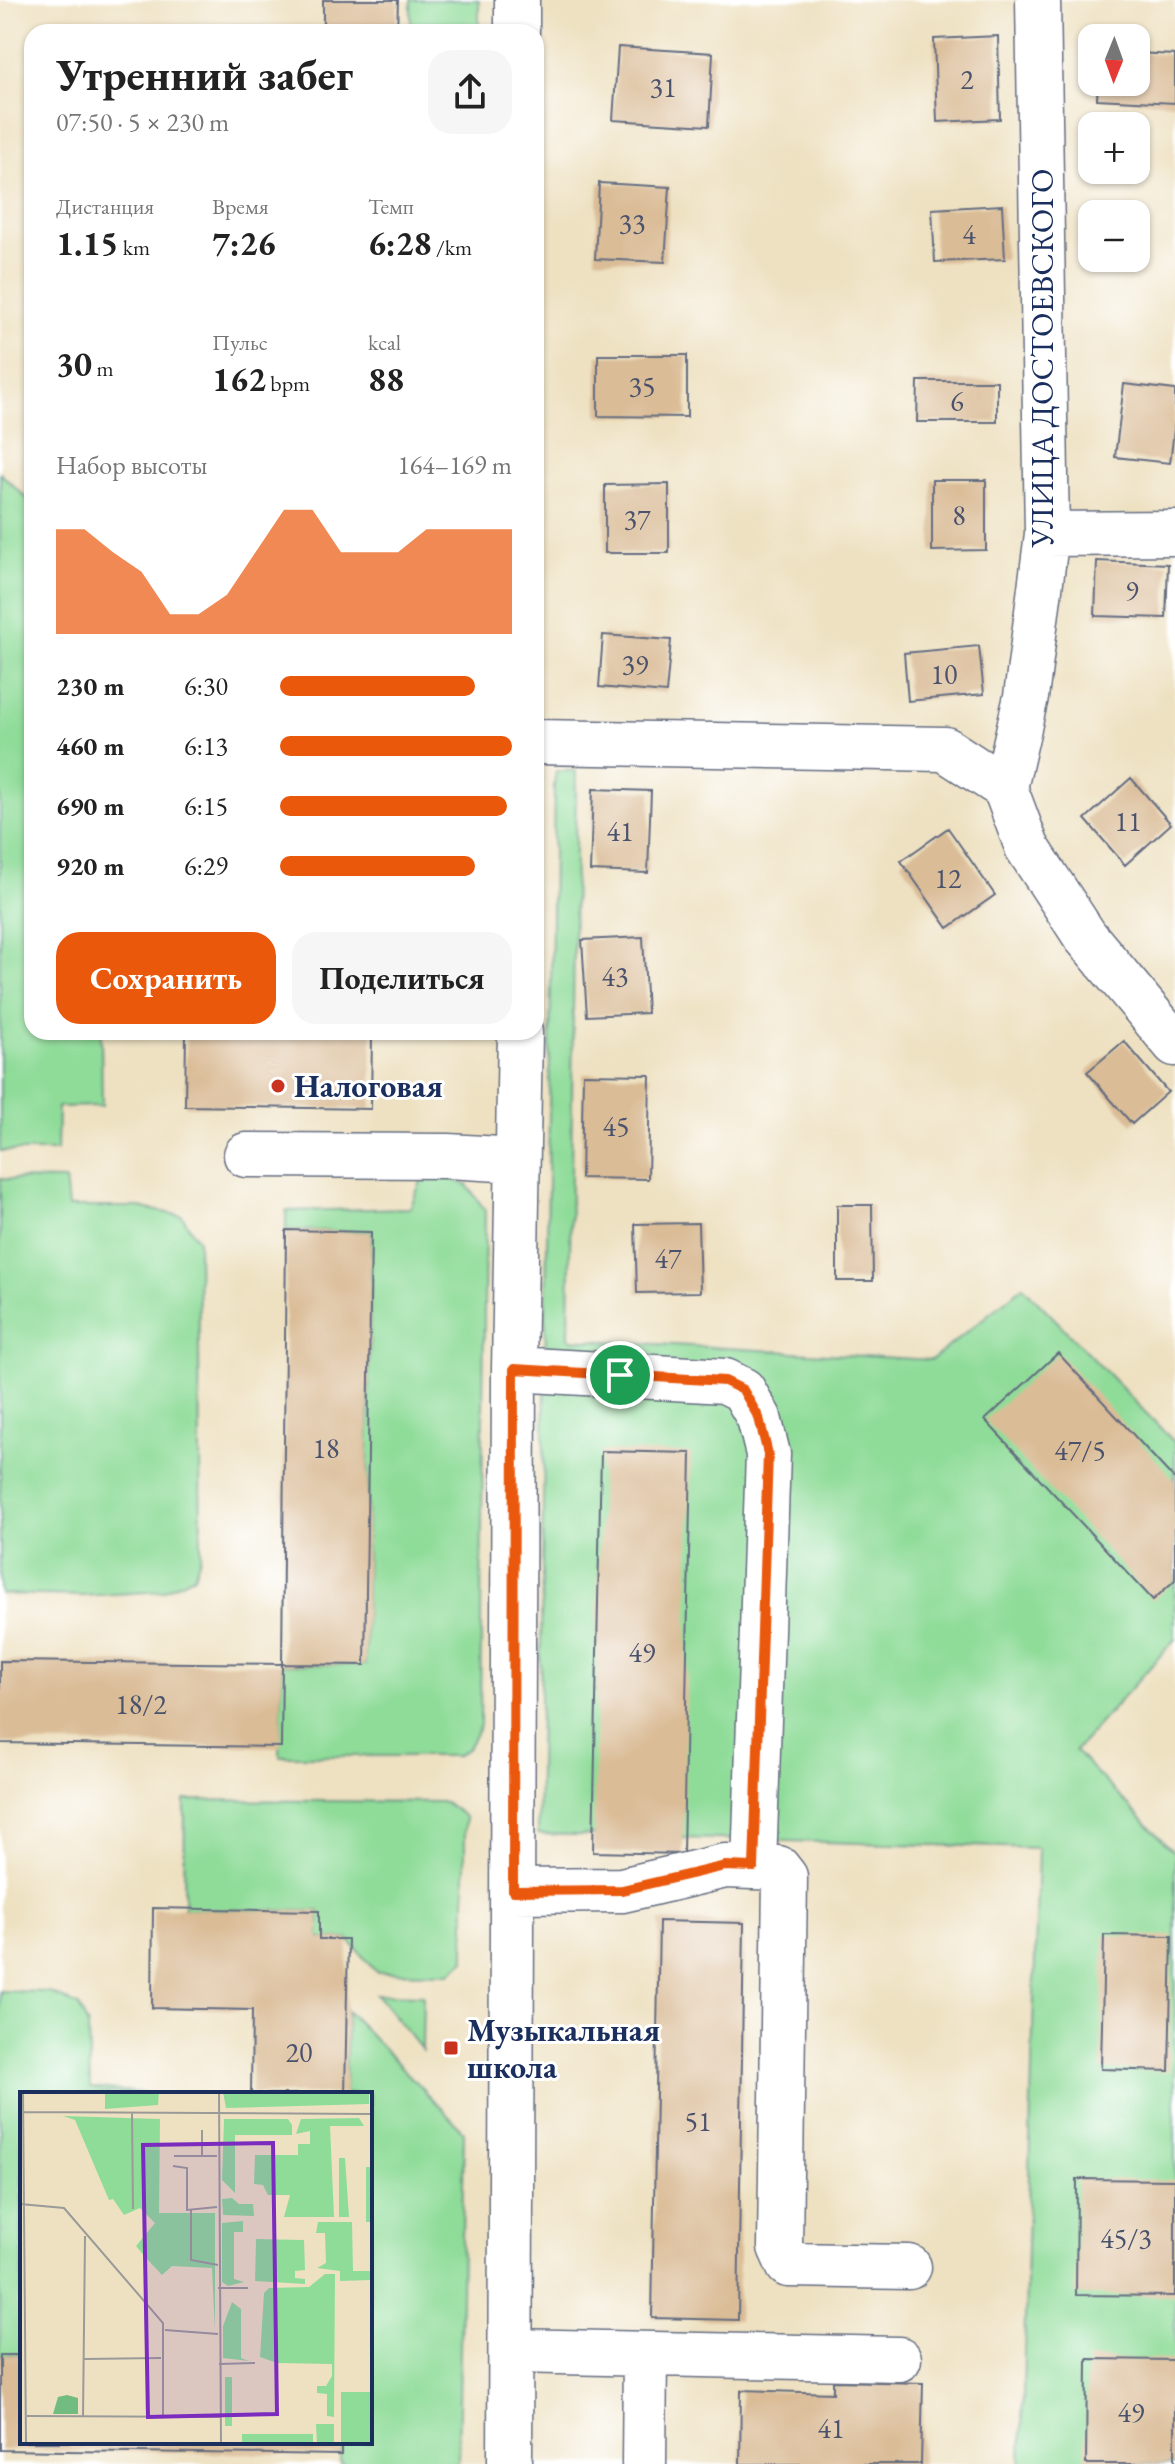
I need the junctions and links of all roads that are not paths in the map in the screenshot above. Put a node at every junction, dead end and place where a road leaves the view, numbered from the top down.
1 (517, 0) edge
2 (1038, 0) edge
3 (517, 24) edge
4 (1175, 533) edge
5 (1047, 534) junction
6 (544, 742) edge
7 (1005, 788) junction
8 (520, 1040) edge
9 (1175, 1044) edge
10 (246, 1155) dead end
11 (517, 1160) junction
12 (514, 1369) junction
13 (754, 1867) junction
14 (513, 1891) junction
15 (909, 2267) dead end
16 (511, 2351) junction
17 (645, 2354) junction
18 (899, 2359) dead end
19 (510, 2464) edge
20 (644, 2464) edge

1 - 3 street
2 - 5 street, УЛИЦА ДОСТОЕВСКОГО
4 - 5 street
5 - 7 street, УЛИЦА ДОСТОЕВСКОГО
6 - 7 street
7 - 9 street
8 - 11 street
10 - 11 street
11 - 12 street
12 - 13 street
12 - 14 street
13 - 14 street
13 - 15 street
14 - 16 street
16 - 17 street
16 - 19 street
17 - 18 street
17 - 20 street

